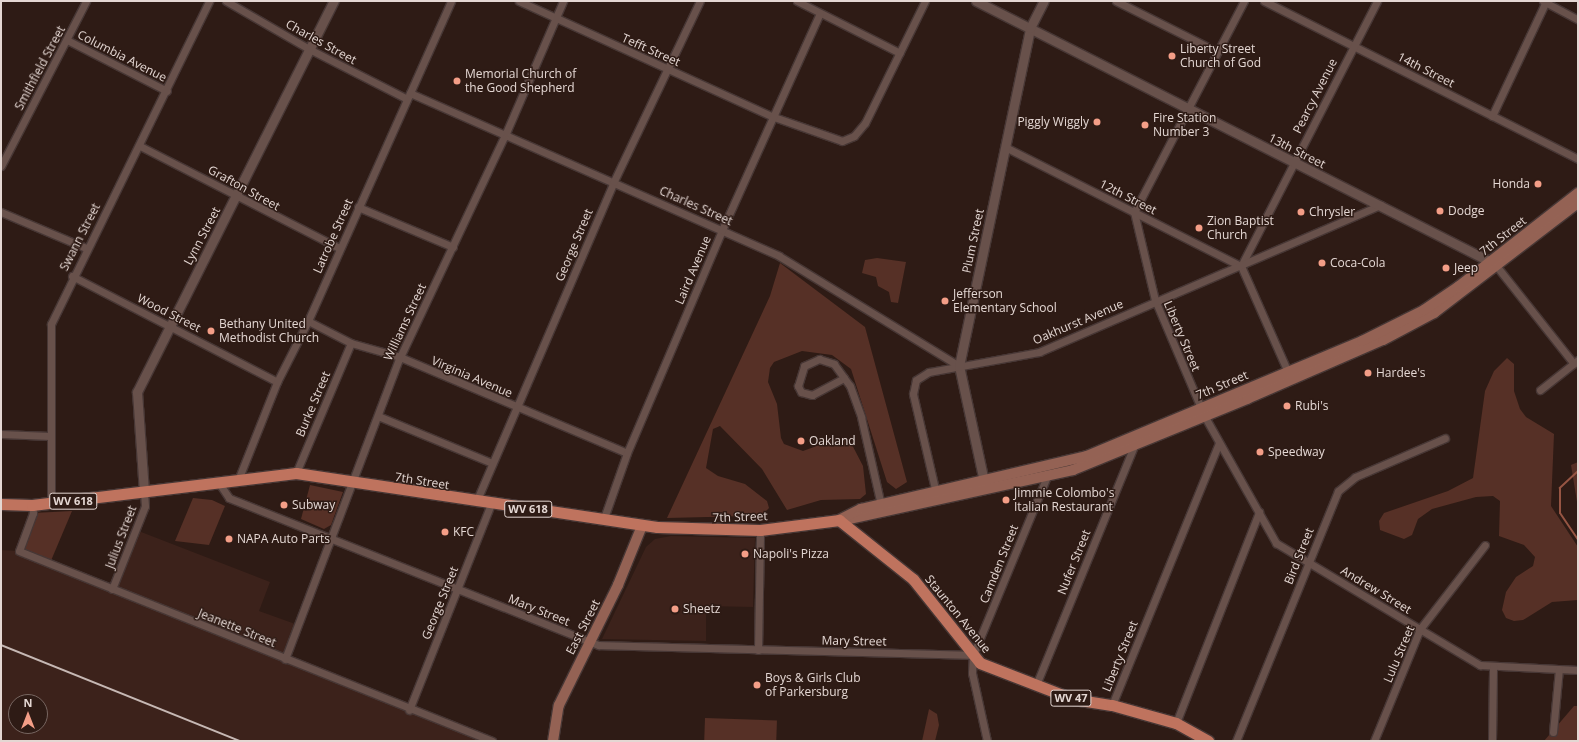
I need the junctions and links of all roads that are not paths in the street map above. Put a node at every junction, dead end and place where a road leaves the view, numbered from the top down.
1 (86, 1) edge
2 (210, 1) edge
3 (226, 1) edge
4 (334, 1) edge
5 (451, 1) edge
6 (519, 1) edge
7 (563, 1) edge
8 (700, 1) edge
9 (797, 1) edge
10 (925, 1) edge
11 (976, 1) edge
12 (1044, 1) edge
13 (1116, 1) edge
14 (1244, 1) edge
15 (1264, 1) edge
16 (1377, 1) edge
17 (1545, 1) edge
18 (820, 13) junction
19 (554, 18) junction
20 (1578, 20) edge
21 (1030, 28) junction
22 (67, 40) junction
23 (1352, 46) junction
24 (309, 49) junction
25 (1216, 51) junction
26 (900, 53) junction
27 (666, 69) junction
28 (166, 91) junction
29 (408, 96) junction
30 (1187, 107) junction
31 (1492, 116) junction
32 (774, 117) junction
33 (506, 133) junction
34 (140, 146) junction
35 (1005, 147) junction
36 (1578, 159) edge
37 (1294, 163) junction
38 (1, 166) edge
39 (614, 181) junction
40 (1578, 193) edge
41 (235, 197) junction
42 (1578, 203) edge
43 (1381, 205) junction
44 (358, 207) junction
45 (1, 212) edge
46 (1134, 212) junction
47 (722, 230) junction
48 (453, 247) junction
49 (86, 248) junction
50 (339, 248) junction
51 (1495, 264) junction
52 (1241, 266) junction
53 (72, 276) junction
54 (1155, 300) junction
55 (308, 321) junction
56 (168, 325) junction
57 (351, 343) junction
58 (400, 357) junction
59 (1576, 362) edge
60 (959, 366) junction
61 (1288, 372) junction
62 (844, 378) junction
63 (277, 382) junction
64 (1540, 390) dead end
65 (516, 408) junction
66 (1203, 413) junction
67 (378, 416) junction
68 (1, 434) edge
69 (50, 436) junction
70 (1445, 438) dead end
71 (1219, 443) junction
72 (1133, 448) junction
73 (627, 453) junction
74 (492, 463) junction
75 (1048, 471) junction
76 (296, 473) junction
77 (238, 480) junction
78 (219, 483) junction
79 (354, 484) junction
80 (984, 486) junction
81 (144, 492) junction
82 (936, 493) junction
83 (476, 502) junction
84 (50, 503) junction
85 (1, 504) edge
86 (491, 504) junction
87 (32, 505) junction
88 (881, 505) junction
89 (1259, 512) junction
90 (604, 518) junction
91 (839, 520) junction
92 (642, 526) junction
93 (760, 530) junction
94 (332, 539) junction
95 (1485, 545) dead end
96 (1308, 562) junction
97 (458, 588) junction
98 (112, 589) junction
99 (1420, 629) junction
100 (589, 642) junction
101 (758, 650) junction
102 (973, 655) junction
103 (285, 659) junction
104 (1493, 666) junction
105 (1559, 669) junction
106 (1578, 670) edge
107 (1036, 685) junction
108 (1112, 705) junction
109 (409, 710) junction
110 (1176, 723) junction
111 (1553, 732) dead end
112 (492, 741) edge
113 (553, 741) edge
114 (987, 741) edge
115 (1208, 741) edge
116 (1236, 741) edge
117 (1374, 741) edge
118 (1492, 741) edge

1 - 22 street, Smithfield Street
2 - 28 street, Swann Street
3 - 24 street, Charles Street
4 - 24 street, Lynn Street
5 - 29 street, Latrobe Street
6 - 19 street, Tefft Street
7 - 19 street, Williams Street
8 - 27 street, George Street
9 - 18 street
10 - 26 street, Tefft Street
11 - 21 street, 13th Street
12 - 21 street, Plum Street
13 - 25 street
14 - 25 street
15 - 23 street, 14th Street
16 - 23 street, Pearcy Avenue
17 - 20 street
17 - 31 street
18 - 26 street
18 - 32 street, Laird Avenue
19 - 27 street, Tefft Street
19 - 33 street, Williams Street
21 - 30 street, 13th Street
21 - 35 street, Plum Street
22 - 28 street, Columbia Avenue
22 - 38 street, Smithfield Street
23 - 31 street, 14th Street
23 - 37 street, Pearcy Avenue
24 - 29 street, Charles Street
24 - 41 street, Lynn Street
25 - 30 street
26 - 32 street, Tefft Street
27 - 32 street, Tefft Street
27 - 39 street, George Street
28 - 34 street, Swann Street
29 - 33 street, Charles Street
29 - 44 street, Latrobe Street
30 - 37 street, 13th Street
30 - 46 street
31 - 36 street, 14th Street
32 - 47 street, Laird Avenue
33 - 39 street, Charles Street
33 - 48 street, Williams Street
34 - 41 street, Grafton Street
34 - 49 street, Swann Street
35 - 46 street, 12th Street
35 - 60 street, Plum Street
37 - 43 street, 13th Street
37 - 52 street, Pearcy Avenue
39 - 47 street, Charles Street
39 - 65 street, George Street
40 - 51 main road, 7th Street / WV 618
41 - 50 street, Grafton Street
41 - 56 street, Lynn Street
42 - 51 main road, 7th Street / WV 618
43 - 51 street, 13th Street
43 - 52 street
44 - 48 street
44 - 50 street, Latrobe Street
45 - 49 street
46 - 52 street, 12th Street
46 - 54 street, Liberty Street
47 - 60 street, Charles Street
47 - 73 street, Laird Avenue
48 - 58 street, Williams Street
49 - 53 street, Swann Street
50 - 55 street, Latrobe Street
51 - 59 street, 13th Street
51 - 61 main road, 7th Street / WV 618
51 - 66 main road, 7th Street / WV 618
52 - 54 street, Oakhurst Avenue
52 - 61 street
53 - 56 street, Wood Street
53 - 69 street, Swann Street
54 - 60 street, Oakhurst Avenue
54 - 66 street, Liberty Street
55 - 57 street, Virginia Avenue
55 - 63 street, Latrobe Street
56 - 63 street, Wood Street
56 - 81 street, Lynn Street
57 - 58 street, Virginia Avenue
57 - 76 street, Burke Street
58 - 65 street, Virginia Avenue
58 - 67 street, Williams Street
59 - 64 street
60 - 80 street, Plum Street
60 - 82 street, Oakhurst Avenue
61 - 66 main road, 7th Street / WV 618
62 - 62 street
62 - 88 street
63 - 77 street, Latrobe Street
65 - 73 street, Virginia Avenue
65 - 74 street, George Street
66 - 71 street, Liberty Street
66 - 72 main road, 7th Street / WV 618
66 - 75 main road, 7th Street / WV 618
67 - 74 street
67 - 79 street, Williams Street
68 - 69 street
69 - 84 street, Swann Street
70 - 96 street, Bird Street
71 - 89 street, Andrew Street
71 - 108 street, Liberty Street
72 - 75 main road, 7th Street / WV 618
72 - 107 street, Nufer Street
73 - 90 street, Laird Avenue
74 - 83 street, George Street
75 - 80 main road, 7th Street / WV 618
75 - 102 street, Camden Street
76 - 77 main road, 7th Street / WV 618
76 - 79 main road, 7th Street / WV 618
77 - 78 main road, 7th Street / WV 618
78 - 81 main road, 7th Street / WV 618
78 - 94 street, Mary Street
79 - 83 main road, 7th Street / WV 618
79 - 94 street, Williams Street
80 - 82 main road, 7th Street / WV 618
80 - 91 main road, 7th Street / WV 618
81 - 84 main road, 7th Street / WV 618
81 - 98 street, Julius Street
82 - 88 main road, 7th Street / WV 618
83 - 86 main road, 7th Street / WV 618
84 - 87 main road, 7th Street / WV 618
85 - 87 main road, 7th Street / WV 618
86 - 90 main road, 7th Street / WV 618
86 - 97 street, George Street
87 - 98 street, Jeanette Street
88 - 91 main road, 7th Street / WV 618
89 - 96 street, Andrew Street
89 - 110 street
90 - 92 main road, 7th Street / WV 618
91 - 93 main road, 7th Street / WV 618
91 - 102 main road, Staunton Avenue / WV 47
92 - 93 main road, 7th Street / WV 618
92 - 100 main road, East Street
93 - 101 street
94 - 97 street, Mary Street
94 - 103 street, Williams Street
95 - 99 street, Lulu Street
96 - 99 street, Andrew Street
96 - 116 street, Bird Street
97 - 100 street, Mary Street
97 - 109 street, George Street
98 - 103 street, Jeanette Street
99 - 104 street, Andrew Street
99 - 117 street, Lulu Street
100 - 101 street, Mary Street
100 - 113 main road, East Street
101 - 102 street, Mary Street
102 - 107 main road, Staunton Avenue / WV 47
102 - 114 street, Camden Street
103 - 109 street, Jeanette Street
104 - 105 street, Andrew Street
104 - 118 street
105 - 106 street, Andrew Street
105 - 111 street
107 - 108 main road, Staunton Avenue / WV 47
108 - 110 main road, Staunton Avenue / WV 47
109 - 112 street, Jeanette Street
110 - 115 main road, Staunton Avenue / WV 47

